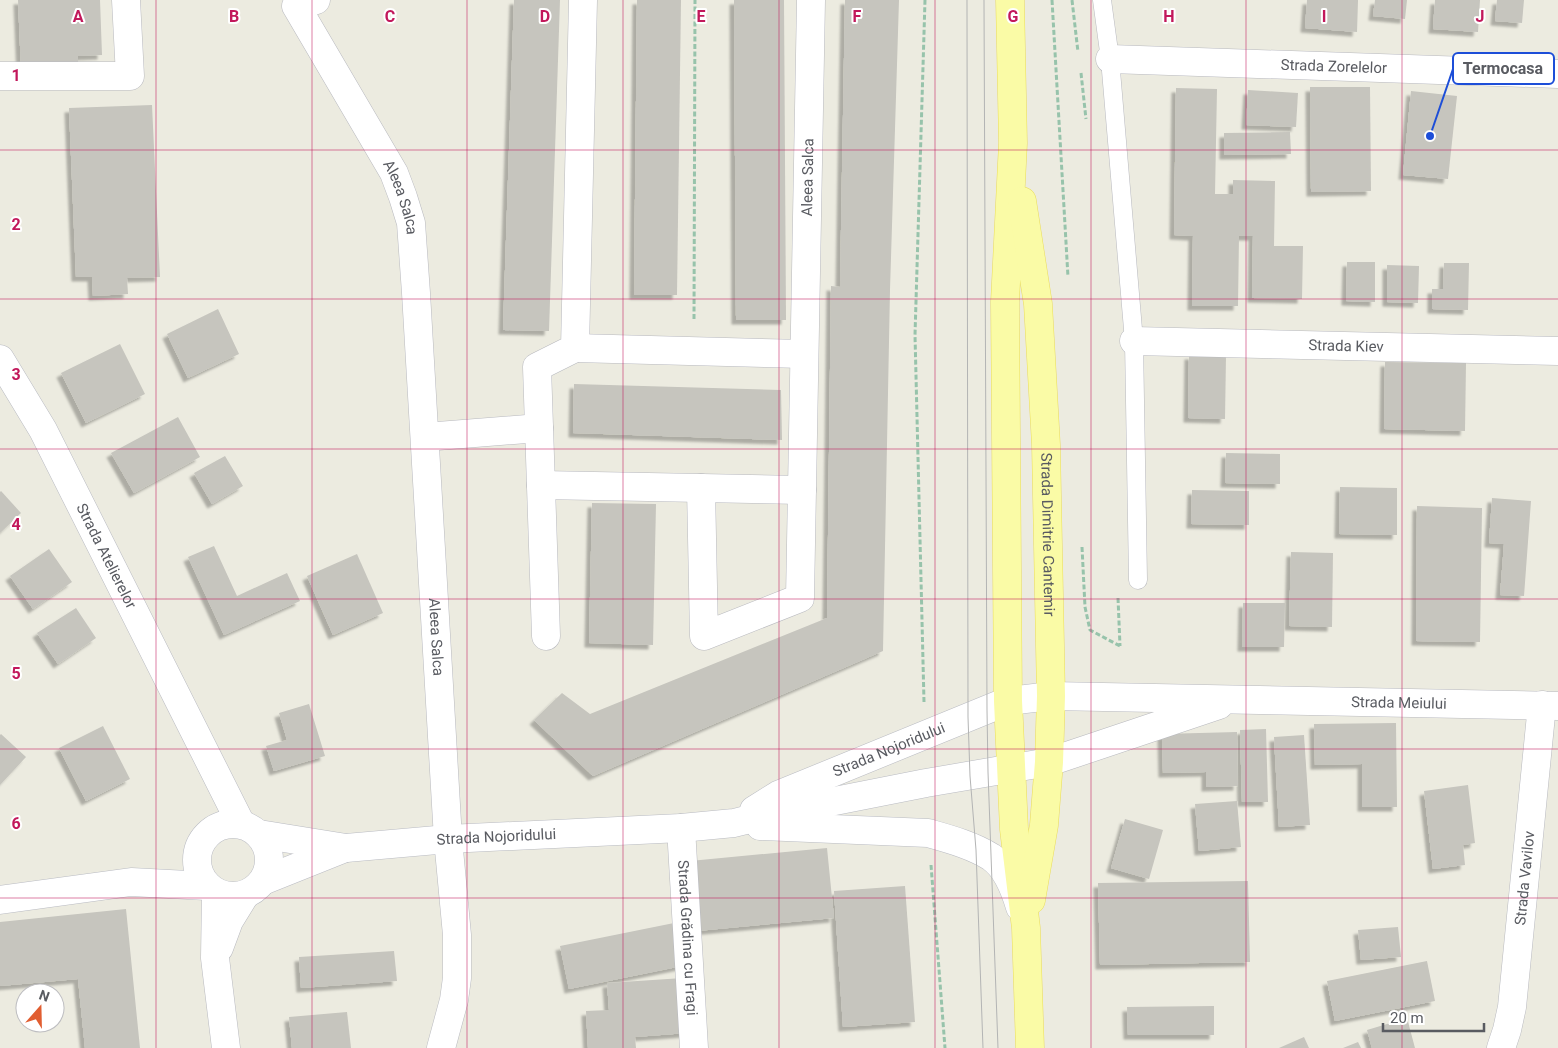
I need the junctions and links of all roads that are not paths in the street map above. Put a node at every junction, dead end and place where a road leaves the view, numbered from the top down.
1 (126, 0) edge
2 (316, 0) edge
3 (583, 0) edge
4 (811, 0) edge
5 (1010, 0) edge
6 (1102, 0) edge
7 (1110, 59) junction
8 (1558, 74) edge
9 (0, 76) edge
10 (1012, 142) junction
11 (1134, 341) junction
12 (575, 348) junction
13 (1558, 351) edge
14 (804, 354) junction
15 (0, 359) edge
16 (539, 428) junction
17 (425, 437) junction
18 (541, 485) junction
19 (701, 488) junction
20 (802, 490) junction
21 (1138, 580) dead end
22 (546, 636) dead end
23 (1051, 696) junction
24 (1238, 698) junction
25 (1008, 701) junction
26 (1550, 706) edge
27 (205, 755) junction
28 (1049, 762) junction
29 (1011, 768) junction
30 (734, 823) junction
31 (681, 828) junction
32 (250, 829) junction
33 (212, 830) junction
34 (448, 839) junction
35 (346, 848) junction
36 (196, 856) junction
37 (131, 882) junction
38 (255, 887) junction
39 (211, 890) junction
40 (0, 900) edge
41 (1026, 928) junction
42 (215, 958) junction
43 (226, 1048) edge
44 (441, 1048) edge
45 (694, 1048) edge
46 (1030, 1048) edge
47 (1501, 1048) edge

1 - 9 street
2 - 17 street, Aleea Salca
3 - 12 street
4 - 14 street, Aleea Salca
5 - 10 main road, Strada Dimitrie Cantemir
6 - 7 lane
7 - 8 street, Strada Zorelelor
7 - 11 lane
10 - 23 main road, Strada Dimitrie Cantemir
10 - 25 main road, Strada Dimitrie Cantemir
11 - 13 street, Strada Kiev
11 - 21 lane
12 - 14 street
12 - 16 street
14 - 20 street, Aleea Salca
15 - 27 street, Strada Atelierelor
16 - 17 street
16 - 18 street
17 - 34 street, Aleea Salca
18 - 19 street
18 - 22 street
19 - 20 street
19 - 20 street, Aleea Salca
23 - 24 street, Strada Meiului
23 - 25 street, Strada Nojoridului
23 - 28 main road, Strada Dimitrie Cantemir
24 - 26 street, Strada Meiului
24 - 28 street, Strada Meiului
25 - 29 main road, Strada Dimitrie Cantemir
25 - 30 street, Strada Nojoridului
26 - 47 street, Strada Vavilov
27 - 32 street, Strada Atelierelor
27 - 33 street, Strada Atelierelor
28 - 29 street, Strada Nojoridului
28 - 41 main road, Strada Dimitrie Cantemir
29 - 30 street, Strada Nojoridului
29 - 41 main road, Strada Dimitrie Cantemir
30 - 31 street, Strada Nojoridului
30 - 41 street
31 - 34 street, Strada Nojoridului
31 - 45 street, Strada Grădina cu Fragi
32 - 33 street, Strada Nojoridului
32 - 35 street, Strada Nojoridului
32 - 38 street
33 - 36 street
34 - 35 street, Strada Nojoridului
34 - 44 street, Aleea Salca
35 - 38 street
36 - 37 street
36 - 39 street
37 - 39 street
37 - 40 street
38 - 39 street
38 - 42 street
39 - 42 street
41 - 46 main road, Strada Dimitrie Cantemir
42 - 43 street

